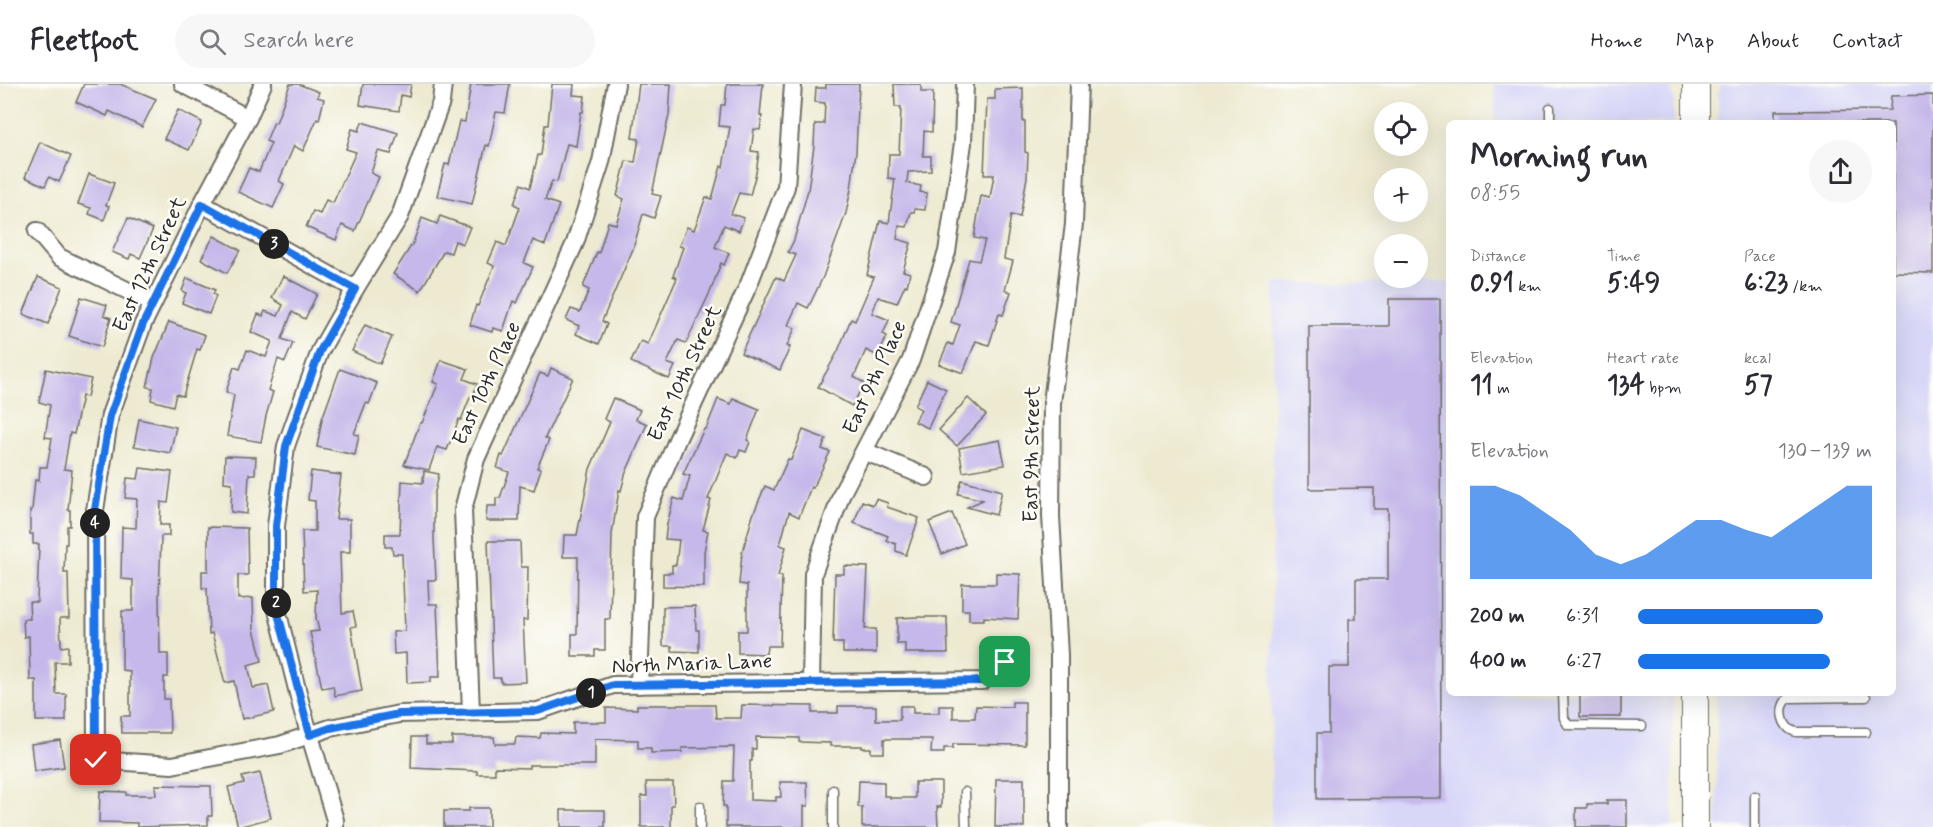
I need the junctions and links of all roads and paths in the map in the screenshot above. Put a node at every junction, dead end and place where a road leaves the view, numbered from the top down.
1 (183, 84) edge
2 (262, 84) edge
3 (443, 84) edge
4 (616, 84) edge
5 (793, 84) edge
6 (965, 84) edge
7 (1079, 84) edge
8 (1696, 84) edge
9 (1550, 108) dead end
10 (248, 118) junction
11 (1550, 120) edge
12 (1696, 120) edge
13 (202, 204) junction
14 (37, 231) dead end
15 (355, 289) junction
16 (153, 303) junction
17 (864, 451) junction
18 (926, 477) dead end
19 (1005, 662) dead end
20 (811, 683) junction
21 (639, 685) junction
22 (1563, 696) edge
23 (1695, 696) edge
24 (1866, 697) dead end
25 (471, 712) junction
26 (1642, 726) dead end
27 (1866, 732) dead end
28 (310, 735) junction
29 (96, 760) joint
30 (833, 790) dead end
31 (965, 792) dead end
32 (1755, 796) dead end
33 (700, 806) dead end
34 (335, 827) edge
35 (700, 827) edge
36 (833, 827) edge
37 (966, 827) edge
38 (1059, 827) edge
39 (1695, 827) edge
40 (1755, 827) edge

1 - 10 street
2 - 10 street, East 12th Street
3 - 15 street
4 - 25 street, East 10th Place
5 - 21 street, East 10th Street
6 - 17 street, East 9th Place
7 - 38 street, East 9th Street
8 - 12 main road
9 - 11 lane
10 - 13 street, East 12th Street
13 - 15 street
13 - 16 street, East 12th Street
14 - 16 street
15 - 28 street
16 - 29 street, East 12th Street
17 - 18 street
17 - 20 street, East 9th Place
19 - 20 street, North Maria Lane
20 - 21 street, North Maria Lane
21 - 25 street, North Maria Lane
22 - 26 lane
23 - 39 main road
24 - 27 lane
25 - 28 street, North Maria Lane
28 - 29 street, North Maria Lane
28 - 34 street
30 - 36 lane
31 - 37 lane
32 - 40 lane
33 - 35 lane

